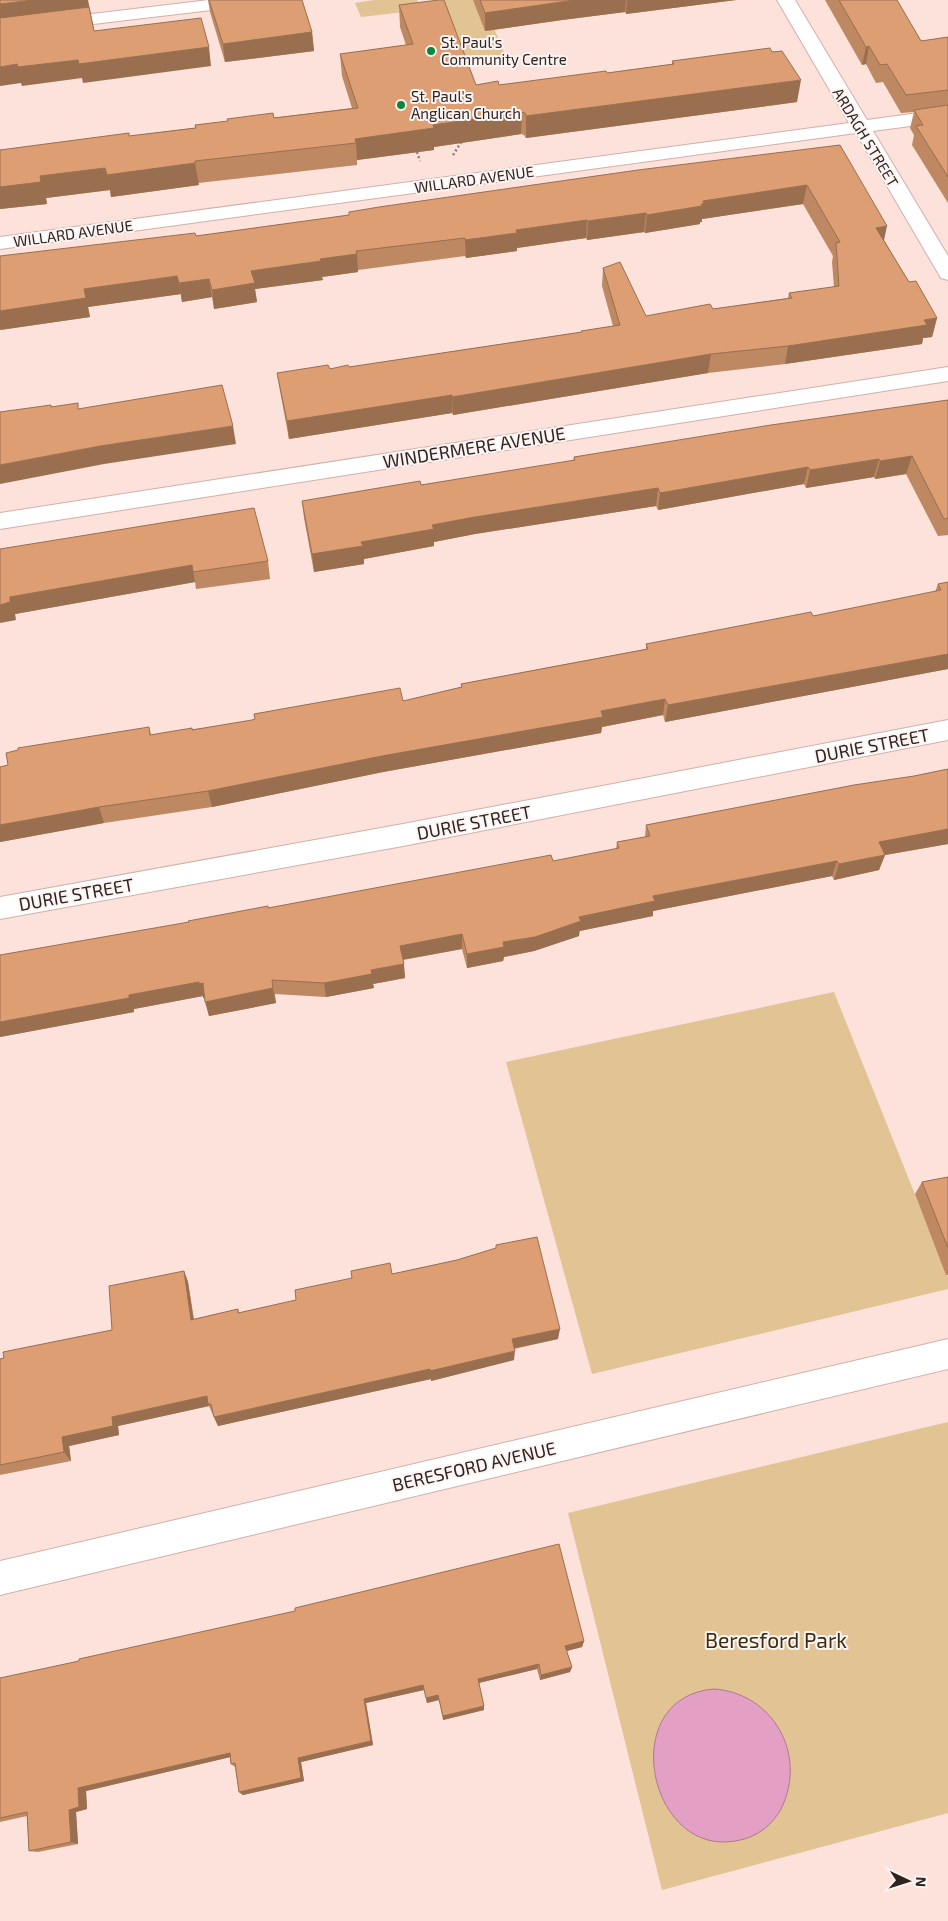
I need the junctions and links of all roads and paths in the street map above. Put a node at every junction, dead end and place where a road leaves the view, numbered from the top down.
1 (254, 0) edge
2 (786, 0) edge
3 (0, 30) edge
4 (948, 115) edge
5 (861, 128) junction
6 (462, 141) edge
7 (417, 152) edge
8 (419, 159) dead end
9 (457, 181) junction
10 (0, 243) edge
11 (948, 273) edge
12 (948, 374) edge
13 (0, 521) edge
14 (948, 730) edge
15 (0, 908) edge
16 (948, 1354) edge
17 (0, 1578) edge

1 - 3 street
2 - 5 street, ARDAGH STREET
4 - 5 street, WILLARD AVENUE
5 - 9 street, WILLARD AVENUE
5 - 11 street, ARDAGH STREET
6 - 9 path
7 - 8 path
9 - 10 street, WILLARD AVENUE
12 - 13 street, WINDERMERE AVENUE
14 - 15 street, DURIE STREET
16 - 17 street, BERESFORD AVENUE

